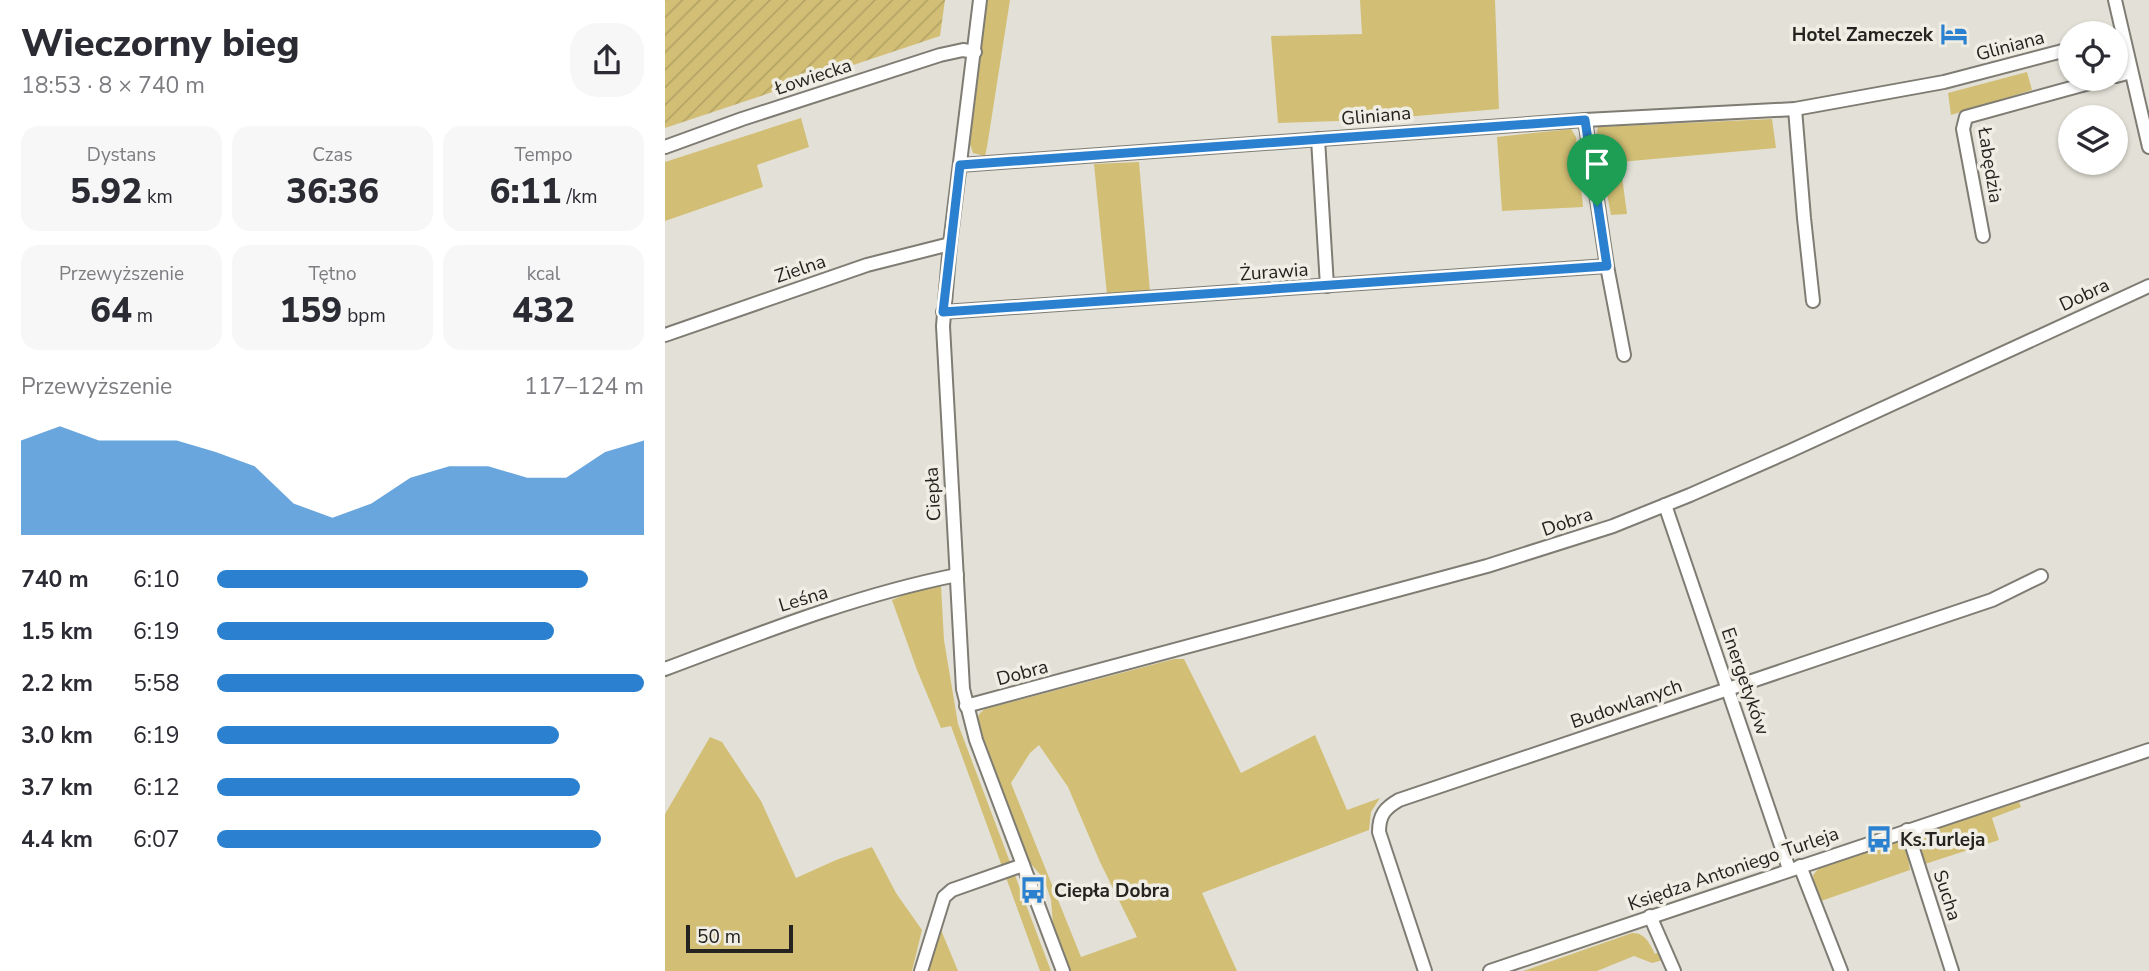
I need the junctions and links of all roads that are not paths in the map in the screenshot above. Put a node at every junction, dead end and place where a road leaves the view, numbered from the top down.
1 (980, 0) edge
2 (2115, 0) edge
3 (2118, 21) edge
4 (975, 52) junction
5 (2058, 52) edge
6 (2128, 62) edge
7 (2131, 72) junction
8 (2128, 73) edge
9 (2060, 91) edge
10 (1795, 108) junction
11 (1585, 120) junction
12 (1318, 139) junction
13 (665, 147) edge
14 (2149, 147) edge
15 (960, 165) junction
16 (1983, 236) dead end
17 (950, 244) junction
18 (1607, 266) junction
19 (1327, 286) junction
20 (2149, 286) edge
21 (1813, 301) dead end
22 (943, 312) junction
23 (665, 335) edge
24 (1624, 355) dead end
25 (1665, 505) junction
26 (957, 575) junction
27 (2041, 576) dead end
28 (665, 669) edge
29 (1728, 689) junction
30 (966, 706) junction
31 (2149, 750) edge
32 (1907, 830) junction
33 (1023, 865) junction
34 (1795, 868) junction
35 (1650, 916) junction
36 (921, 971) edge
37 (1063, 971) edge
38 (1425, 971) edge
39 (1490, 971) edge
40 (1674, 971) edge
41 (1841, 971) edge
42 (1952, 971) edge

1 - 4 street, Ciepła
2 - 3 street
4 - 13 street, Łowiecka
4 - 15 street, Ciepła
5 - 10 street, Gliniana
6 - 7 street
7 - 8 street
7 - 14 street
9 - 16 street, Łabędzia
10 - 11 street, Gliniana
10 - 21 street
11 - 12 street, Gliniana
11 - 18 street
12 - 15 street, Gliniana
12 - 19 street
15 - 17 street, Ciepła
17 - 22 street, Ciepła
17 - 23 street, Zielna
18 - 19 street, Żurawia
18 - 24 street
19 - 22 street, Żurawia
20 - 25 street, Dobra
22 - 26 street, Ciepła
25 - 29 street, Energetyków
25 - 30 street, Dobra
26 - 28 street, Leśna
26 - 30 street, Ciepła
27 - 29 street, Budowlanych
29 - 34 street, Energetyków
29 - 38 street, Budowlanych
30 - 33 street, Ciepła
31 - 32 street, Księdza Antoniego Turleja
32 - 34 street, Księdza Antoniego Turleja
32 - 42 street, Sucha
33 - 36 street
33 - 37 street, Ciepła
34 - 35 street, Księdza Antoniego Turleja
34 - 41 street, Energetyków
35 - 39 street, Księdza Antoniego Turleja
35 - 40 street

